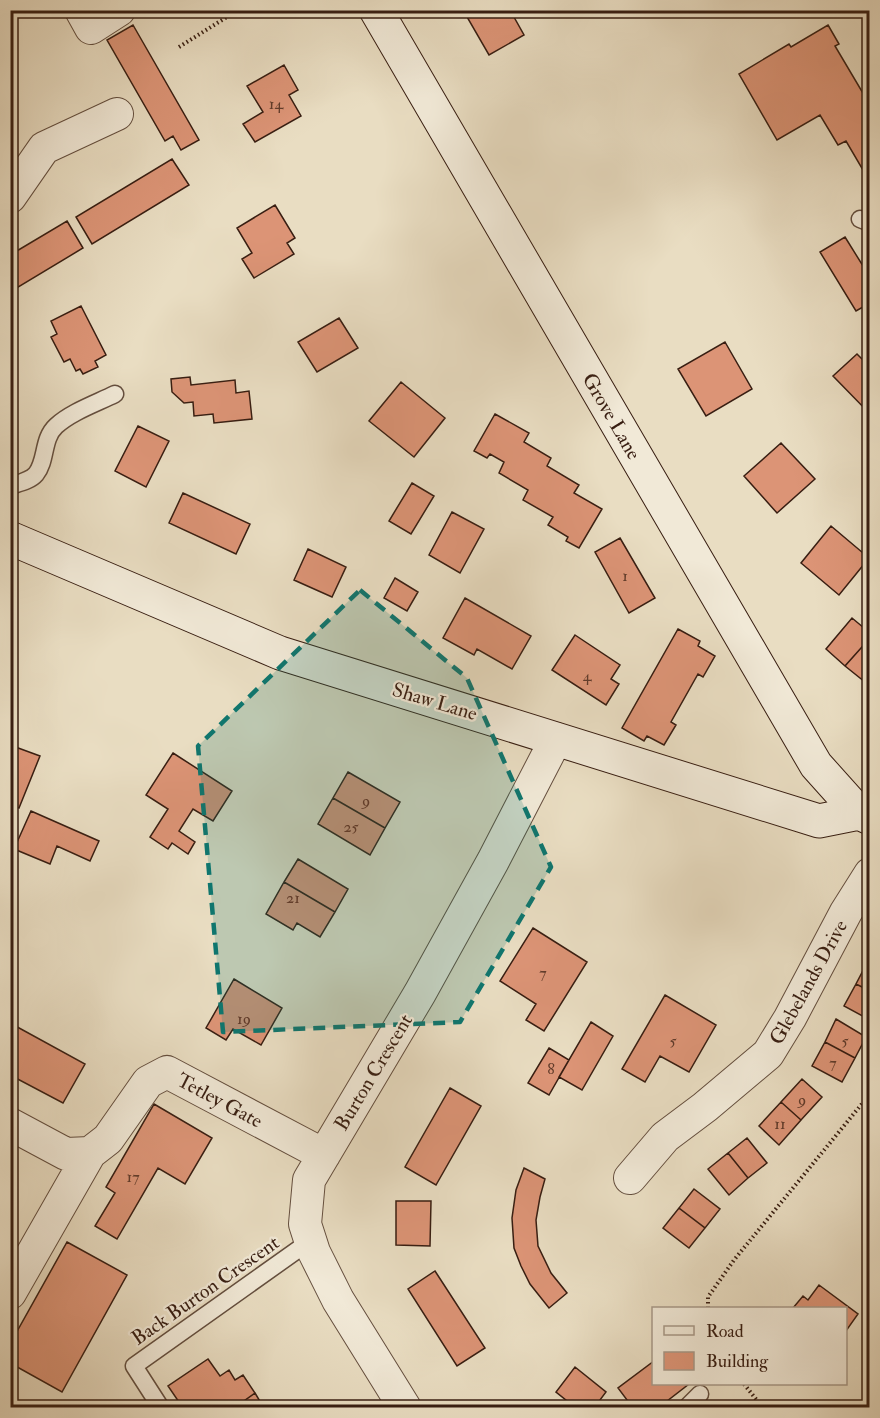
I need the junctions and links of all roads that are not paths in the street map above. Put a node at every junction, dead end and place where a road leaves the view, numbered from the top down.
1 (81, 10) edge
2 (119, 10) edge
3 (376, 10) edge
4 (117, 114) dead end
5 (10, 197) edge
6 (115, 394) dead end
7 (10, 486) edge
8 (12, 534) edge
9 (556, 739) junction
10 (864, 816) edge
11 (870, 874) edge
12 (10, 1124) edge
13 (90, 1153) junction
14 (324, 1155) junction
15 (630, 1178) dead end
16 (310, 1241) junction
17 (10, 1293) edge
18 (700, 1394) dead end
19 (161, 1407) edge
20 (405, 1407) edge
21 (686, 1407) edge

1 - 2 street
3 - 10 main road, Grove Lane
4 - 5 street
6 - 7 lane
8 - 9 main road, Shaw Lane
9 - 10 main road, Shaw Lane
9 - 14 street, Burton Crescent
11 - 15 street, Glebelands Drive
12 - 13 street
13 - 14 street, Tetley Gate
13 - 17 street
14 - 16 street, Burton Crescent
16 - 19 lane, Back Burton Crescent
16 - 20 street, Burton Crescent
18 - 21 lane

